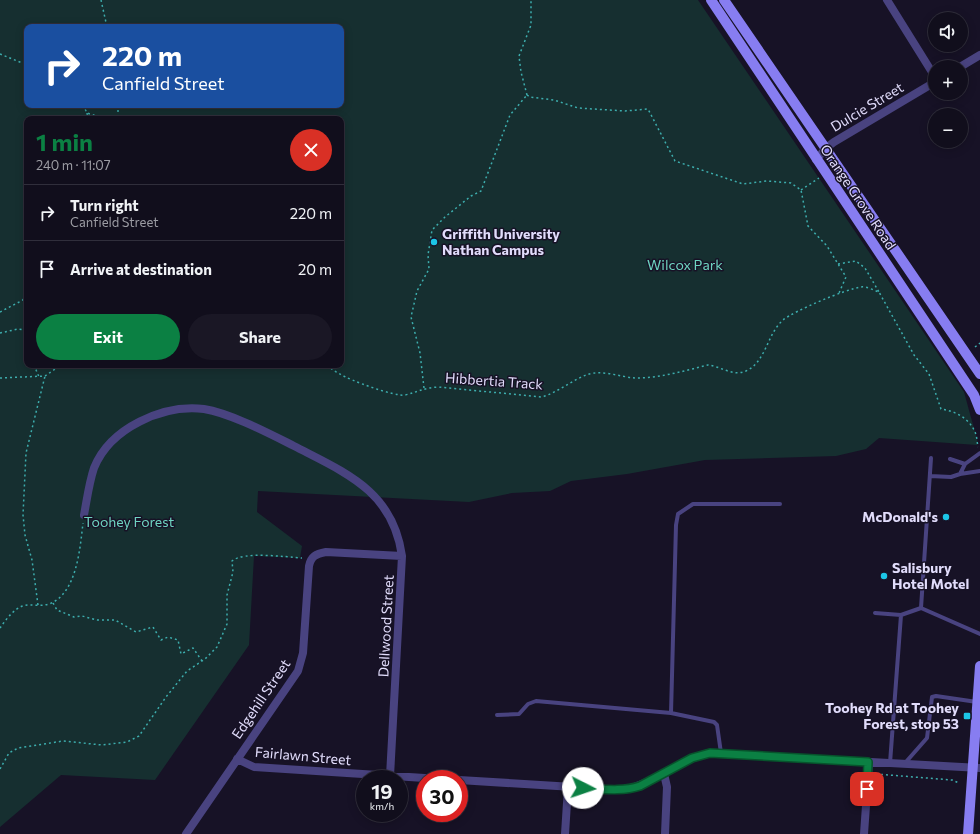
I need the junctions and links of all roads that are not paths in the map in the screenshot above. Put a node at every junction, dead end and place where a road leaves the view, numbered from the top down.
1 (710, 0) edge
2 (724, 0) edge
3 (887, 0) edge
4 (980, 55) edge
5 (968, 62) edge
6 (928, 66) edge
7 (928, 86) edge
8 (826, 148) junction
9 (816, 160) junction
10 (980, 374) edge
11 (980, 410) edge
12 (980, 452) edge
13 (932, 458) dead end
14 (950, 459) dead end
15 (965, 464) junction
16 (980, 471) edge
17 (960, 474) junction
18 (930, 476) junction
19 (780, 504) dead end
20 (84, 515) road end
21 (402, 556) junction
22 (922, 608) junction
23 (875, 613) dead end
24 (901, 615) junction
25 (980, 634) edge
26 (980, 666) edge
27 (977, 702) junction
28 (497, 714) dead end
29 (671, 714) junction
30 (721, 753) junction
31 (237, 759) junction
32 (868, 762) junction
33 (890, 763) junction
34 (905, 763) junction
35 (976, 768) edge
36 (390, 770) edge
37 (356, 774) edge
38 (664, 774) junction
39 (468, 781) edge
40 (568, 787) junction
41 (186, 834) edge
42 (565, 834) edge
43 (665, 834) edge
44 (864, 834) edge
45 (968, 834) edge

1 - 9 main road, Orange Grove Road
2 - 8 main road, Orange Grove Road
3 - 6 street
4 - 5 street
7 - 8 street, Dulcie Street
8 - 9 street, Dulcie Street
8 - 10 main road, Orange Grove Road
9 - 11 main road, Orange Grove Road
12 - 15 lane
13 - 18 lane
14 - 15 lane
15 - 17 lane
16 - 17 lane
17 - 18 lane
18 - 22 lane
19 - 29 lane
20 - 21 street, Dellwood Street
21 - 31 street, Edgehill Street
21 - 36 street, Dellwood Street
22 - 24 lane
22 - 25 lane
23 - 24 lane
24 - 33 lane
26 - 27 main road
27 - 34 lane
27 - 35 main road
28 - 29 lane
29 - 30 lane
30 - 32 street
30 - 38 street
31 - 37 street, Fairlawn Street
31 - 41 street, Edgehill Street
32 - 33 street
32 - 44 street
33 - 34 street
34 - 35 street
35 - 45 main road
38 - 40 street
38 - 43 street
39 - 40 street
40 - 42 street

